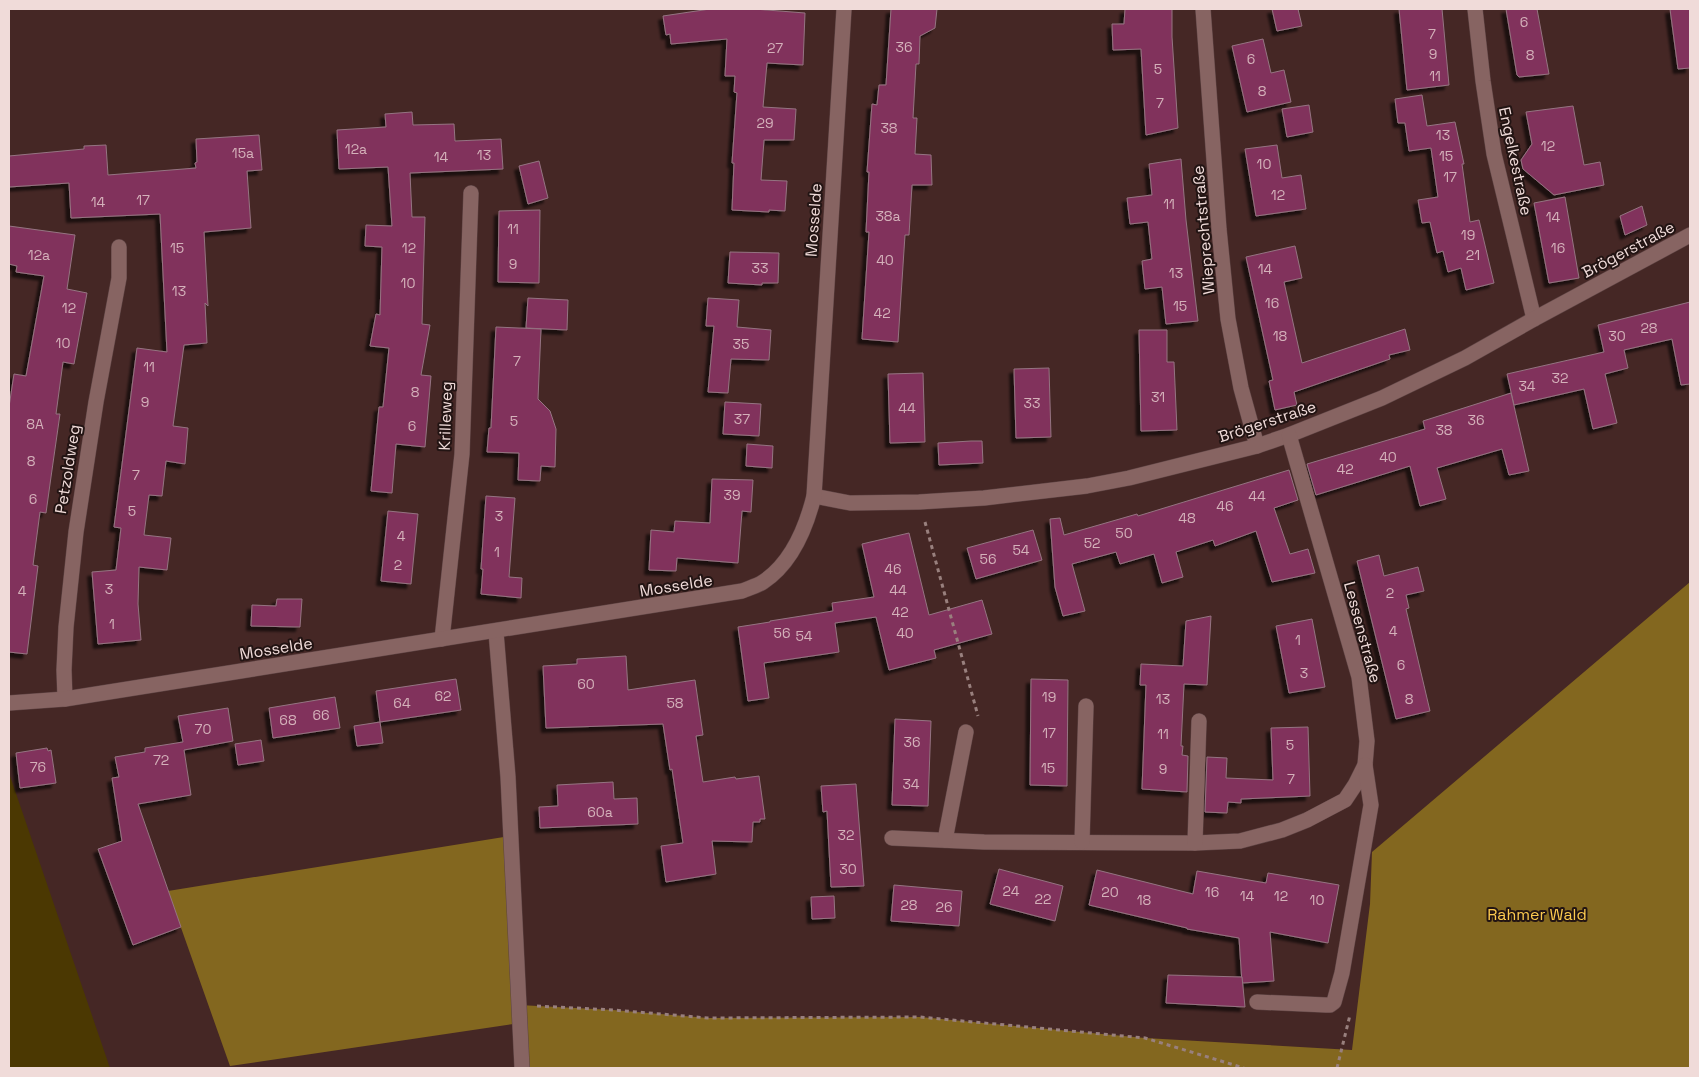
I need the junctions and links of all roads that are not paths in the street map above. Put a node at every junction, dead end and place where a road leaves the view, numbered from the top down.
1 (844, 9) edge
2 (1203, 9) edge
3 (1475, 9) edge
4 (472, 193) dead end
5 (1690, 235) edge
6 (119, 247) dead end
7 (1534, 319) junction
8 (1289, 435) junction
9 (1257, 446) junction
10 (814, 496) junction
11 (496, 632) junction
12 (442, 639) junction
13 (65, 699) junction
14 (9, 703) edge
15 (1086, 706) dead end
16 (1199, 721) dead end
17 (966, 732) road end
18 (1365, 766) junction
19 (892, 838) dead end
20 (945, 840) junction
21 (1082, 842) junction
22 (1195, 843) junction
23 (1257, 1002) dead end
24 (522, 1068) edge

1 - 10 street, Mosselde
2 - 9 street, Wieprechtstraße
3 - 7 street, Engelkestraße
4 - 12 street, Krilleweg
5 - 7 street, Brögerstraße
6 - 13 street, Petzoldweg
7 - 8 street, Brögerstraße
8 - 9 street, Brögerstraße
8 - 18 street, Lessenstraße
9 - 10 street, Brögerstraße
10 - 11 street, Mosselde
11 - 12 street, Mosselde
11 - 24 street
12 - 13 street, Mosselde
13 - 14 street, Mosselde
15 - 21 street
16 - 22 street
17 - 20 street
18 - 22 street, Lessenstraße
18 - 23 street
19 - 20 street, Lessenstraße
20 - 21 street, Lessenstraße
21 - 22 street, Lessenstraße

